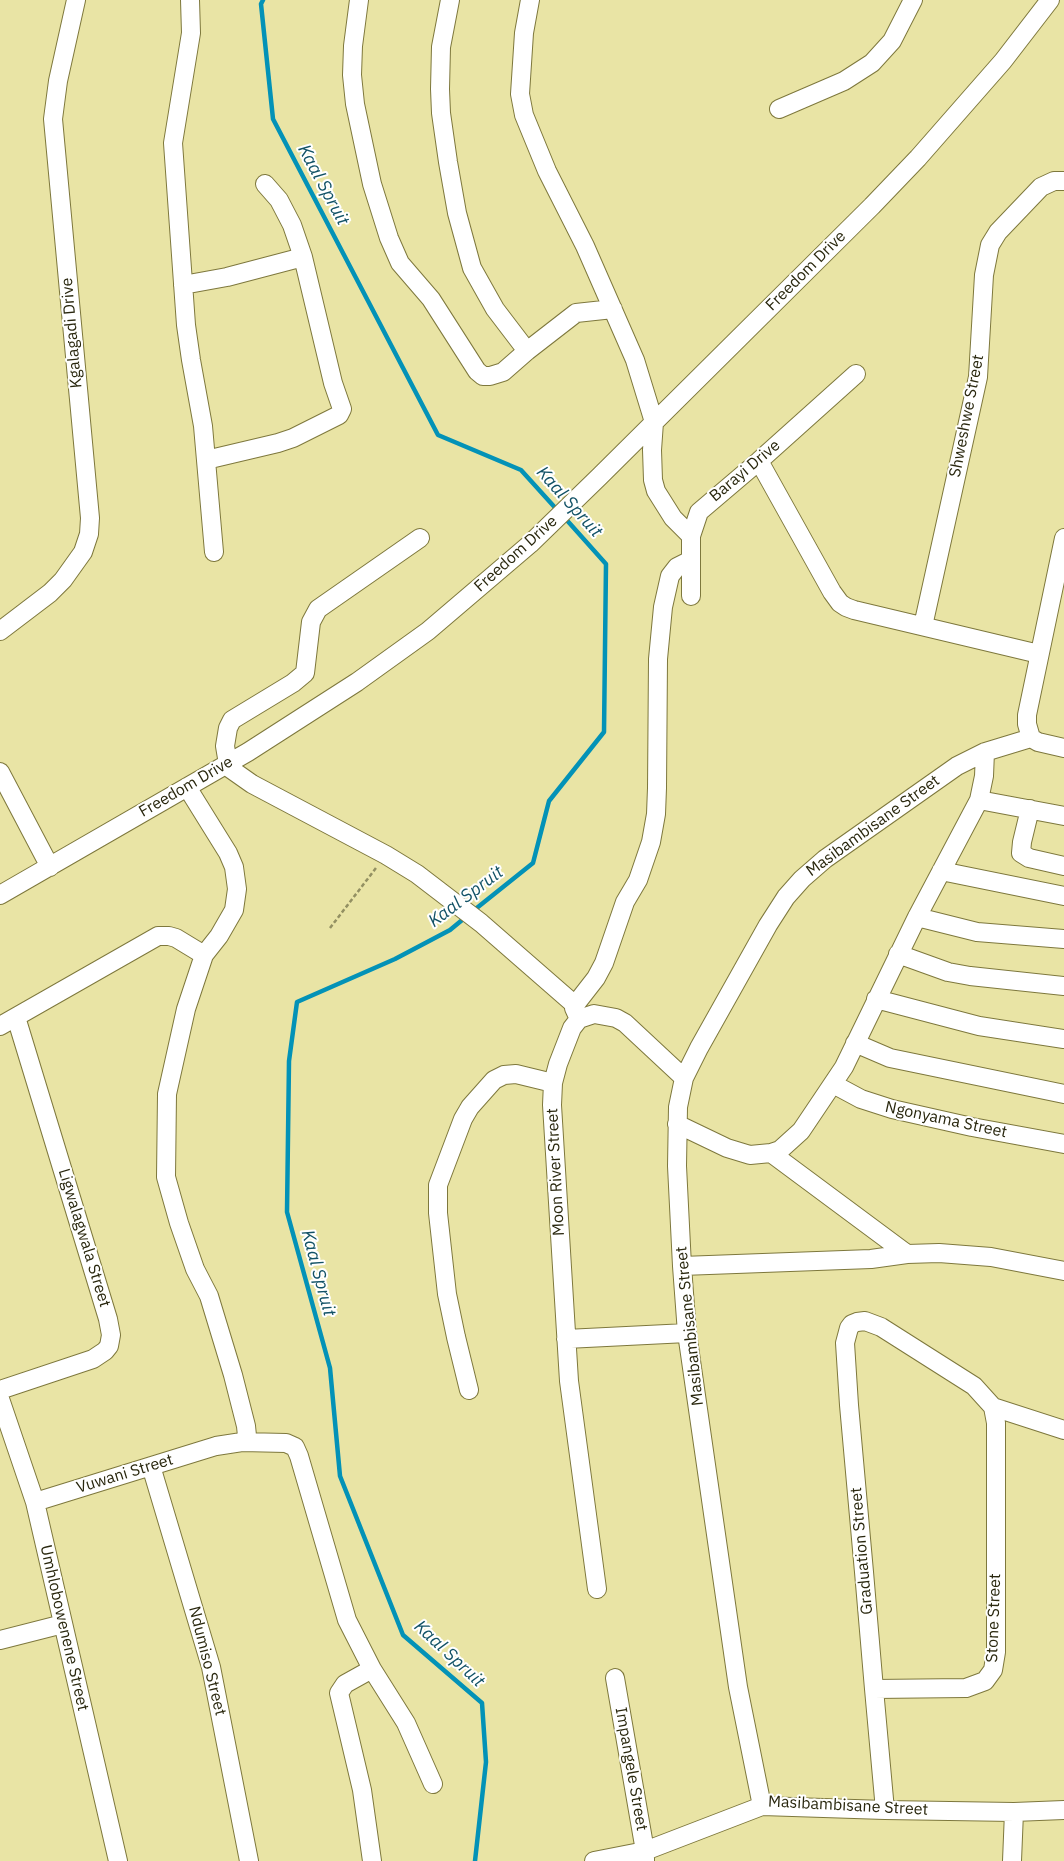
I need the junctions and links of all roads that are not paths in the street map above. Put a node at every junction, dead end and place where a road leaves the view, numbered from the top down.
1 (76, 0) edge
2 (190, 0) edge
3 (359, 0) edge
4 (450, 0) edge
5 (530, 0) edge
6 (913, 0) edge
7 (1049, 0) edge
8 (779, 109) dead end
9 (1064, 181) edge
10 (265, 184) dead end
11 (302, 257) junction
12 (183, 285) junction
13 (614, 308) junction
14 (527, 351) junction
15 (856, 374) dead end
16 (654, 422) junction
17 (206, 460) junction
18 (759, 461) junction
19 (691, 536) junction
20 (420, 538) dead end
21 (1063, 548) edge
22 (214, 552) dead end
23 (691, 560) junction
24 (691, 596) dead end
25 (924, 626) junction
26 (0, 631) edge
27 (1039, 654) junction
28 (1031, 738) junction
29 (1064, 748) edge
30 (985, 752) junction
31 (226, 765) junction
32 (0, 772) edge
33 (187, 787) junction
34 (979, 800) junction
35 (1030, 809) junction
36 (1064, 816) edge
37 (1064, 866) edge
38 (50, 867) junction
39 (941, 871) junction
40 (0, 895) edge
41 (1064, 896) edge
42 (917, 918) junction
43 (1064, 939) edge
44 (898, 954) junction
45 (204, 955) junction
46 (1064, 986) edge
47 (876, 999) junction
48 (577, 1012) junction
49 (16, 1017) junction
50 (0, 1026) edge
51 (1064, 1039) edge
52 (855, 1043) junction
53 (684, 1078) junction
54 (553, 1083) junction
55 (833, 1084) junction
56 (1064, 1094) edge
57 (676, 1124) junction
58 (1064, 1144) edge
59 (771, 1153) junction
60 (907, 1254) junction
61 (682, 1266) junction
62 (1064, 1271) edge
63 (687, 1333) junction
64 (566, 1339) junction
65 (0, 1390) edge
66 (470, 1390) dead end
67 (0, 1399) edge
68 (993, 1407) junction
69 (1064, 1430) edge
70 (242, 1442) junction
71 (150, 1466) junction
72 (35, 1502) junction
73 (597, 1589) dead end
74 (63, 1624) junction
75 (0, 1640) edge
76 (372, 1668) junction
77 (615, 1678) dead end
78 (874, 1689) junction
79 (433, 1784) dead end
80 (762, 1806) junction
81 (885, 1810) junction
82 (1064, 1810) edge
83 (1014, 1812) junction
84 (645, 1856) edge
85 (118, 1861) edge
86 (249, 1861) edge
87 (372, 1861) edge
88 (594, 1861) edge
89 (1012, 1861) edge

1 - 26 street, Kgalagadi Drive
2 - 12 street
3 - 14 street
4 - 14 street
5 - 13 street
6 - 8 street
7 - 16 street, Freedom Drive
9 - 25 street, Shweshwe Street
10 - 11 street
11 - 12 street
11 - 17 street
12 - 17 street
13 - 14 street
13 - 16 street
15 - 18 street, Barayi Drive
16 - 19 street
16 - 31 street, Freedom Drive
17 - 22 street
18 - 19 street, Barayi Drive
18 - 25 street
19 - 23 street, Barayi Drive
20 - 31 street
21 - 27 street
23 - 24 street, Barayi Drive
23 - 48 street, Moon River Street
25 - 27 street
27 - 28 street
28 - 29 street
28 - 30 street, Masibambisane Street
30 - 34 street
30 - 53 street, Masibambisane Street
31 - 33 street, Freedom Drive
31 - 48 street
32 - 38 street
33 - 38 street, Freedom Drive
33 - 45 street
34 - 35 street
34 - 39 street
35 - 36 street
35 - 37 street
38 - 40 street, Freedom Drive
39 - 41 street
39 - 42 street
42 - 43 street
42 - 44 street
44 - 46 street
44 - 47 street
45 - 49 street
45 - 70 street
47 - 51 street
47 - 52 street
48 - 53 street
48 - 54 street, Moon River Street
49 - 50 street
49 - 65 street, Ligwalagwala Street
52 - 55 street
52 - 56 street
53 - 57 street, Masibambisane Street
54 - 64 street, Moon River Street
54 - 66 street
55 - 58 street, Ngonyama Street
55 - 59 street
57 - 59 street
57 - 61 street, Masibambisane Street
59 - 60 street
60 - 61 street
60 - 62 street
61 - 63 street, Masibambisane Street
63 - 64 street
63 - 80 street, Masibambisane Street
64 - 73 street, Moon River Street
67 - 72 street, Umhlobowenene Street
68 - 69 street
68 - 78 street, Stone Street
68 - 78 street, Graduation Street
70 - 71 street, Vuwani Street
70 - 76 street, Vuwani Street
71 - 72 street, Vuwani Street
71 - 86 street, Ndumiso Street
72 - 74 street, Umhlobowenene Street
74 - 75 street
74 - 85 street, Umhlobowenene Street
76 - 79 street, Vuwani Street
76 - 87 street
77 - 84 street, Impangele Street
78 - 81 street, Graduation Street
80 - 81 street, Masibambisane Street
80 - 84 street
81 - 83 street, Masibambisane Street
82 - 83 street, Masibambisane Street
83 - 89 street
84 - 88 street

